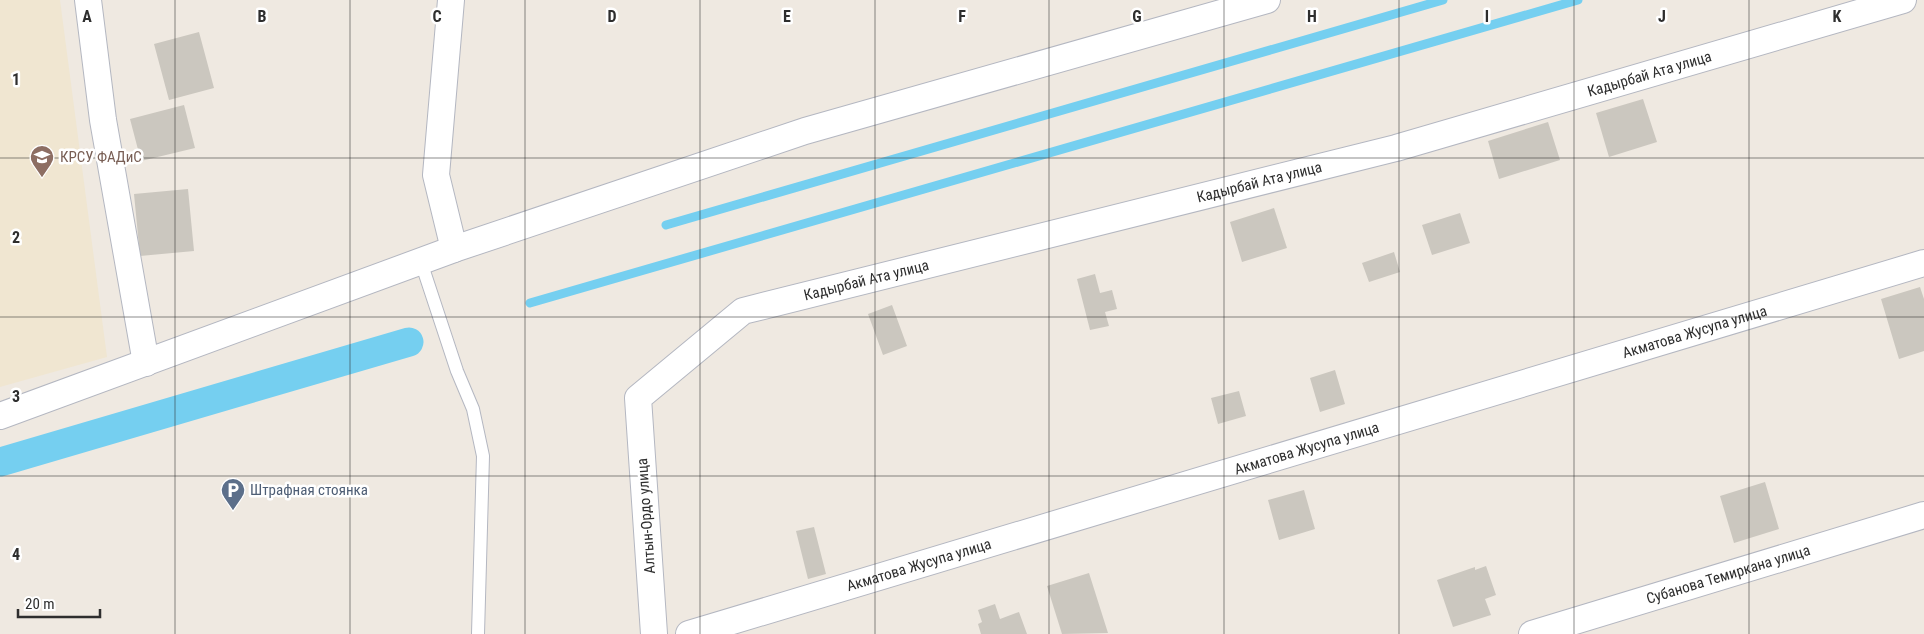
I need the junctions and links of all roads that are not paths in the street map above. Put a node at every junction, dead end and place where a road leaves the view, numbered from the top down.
1 (88, 0) edge
2 (451, 0) edge
3 (1267, 0) edge
4 (1903, 0) edge
5 (454, 250) junction
6 (421, 262) junction
7 (1924, 263) edge
8 (146, 363) junction
9 (638, 398) joint
10 (0, 416) edge
11 (1924, 515) edge
12 (478, 634) edge
13 (654, 634) edge
14 (689, 634) edge
15 (1532, 634) edge

1 - 8 street
2 - 5 street
3 - 5 street
4 - 9 street, Кадырбай Ата улица
5 - 6 street
6 - 8 street
6 - 12 lane
7 - 14 street, Акматова Жусупа улица
8 - 10 street
9 - 13 street, Алтын-Ордо улица
11 - 15 street, Субанова Темиркана улица

